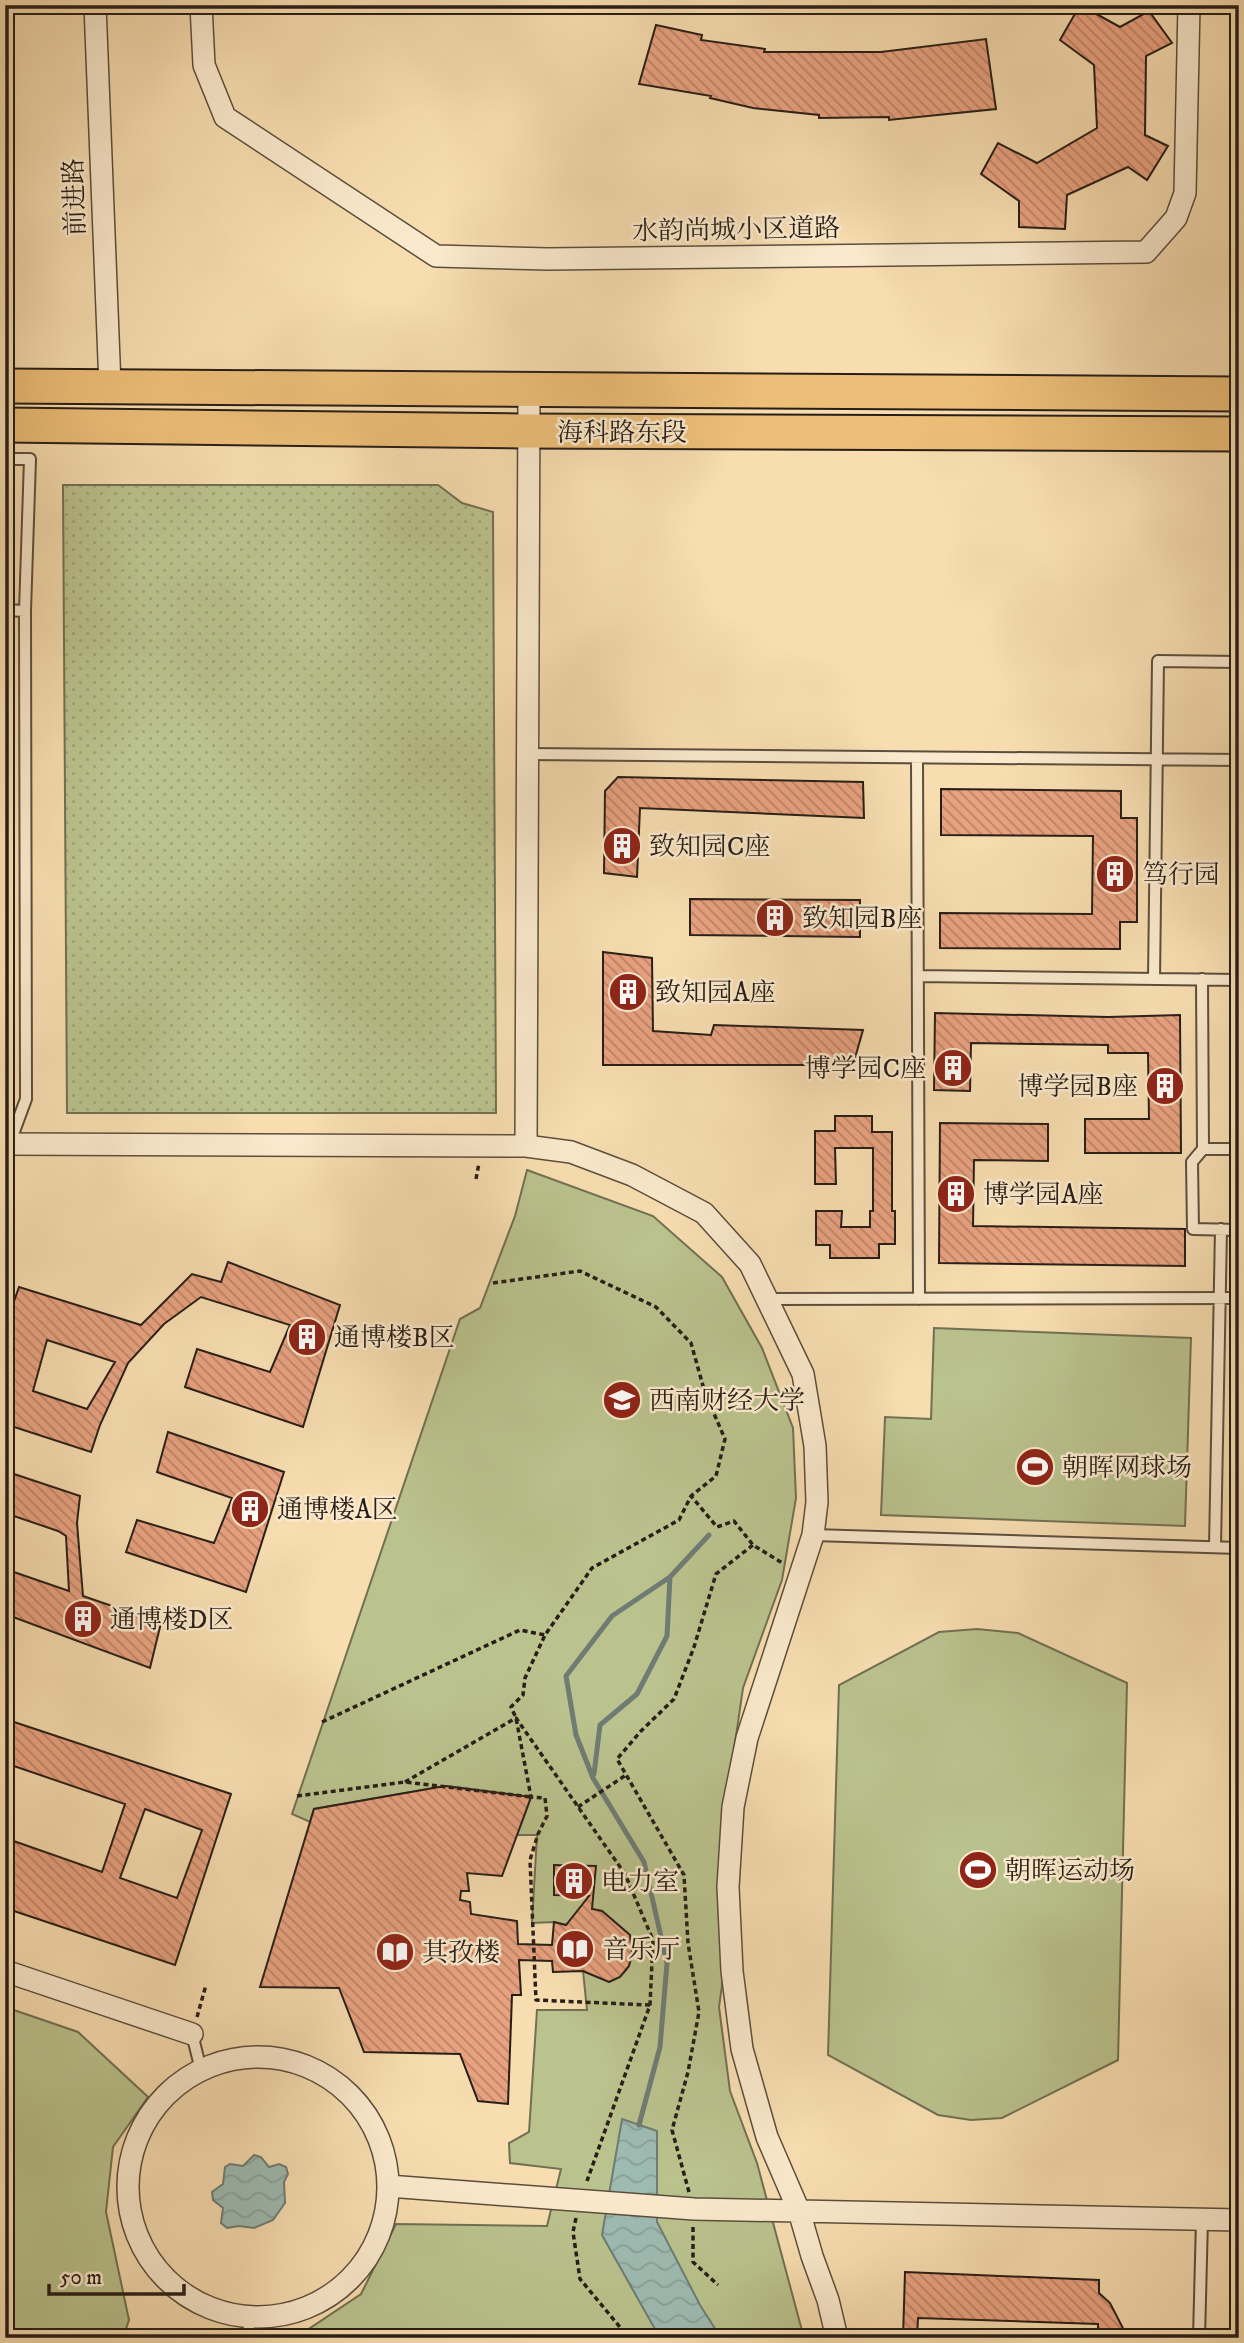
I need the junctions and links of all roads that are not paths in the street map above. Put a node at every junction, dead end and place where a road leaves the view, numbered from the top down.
1 (94, 5) edge
2 (201, 5) edge
3 (1189, 5) edge
4 (5, 386) edge
5 (110, 386) junction
6 (529, 388) junction
7 (1239, 394) edge
8 (5, 425) edge
9 (528, 431) junction
10 (1239, 434) edge
11 (5, 459) edge
12 (5, 610) edge
13 (25, 611) junction
14 (1239, 662) edge
15 (527, 754) junction
16 (916, 758) junction
17 (1157, 759) junction
18 (1239, 760) edge
19 (918, 976) junction
20 (1154, 979) junction
21 (1202, 979) junction
22 (1239, 980) edge
23 (526, 1146) junction
24 (7, 1149) edge
25 (1203, 1149) junction
26 (1239, 1149) edge
27 (1221, 1229) junction
28 (1239, 1230) edge
29 (1220, 1298) junction
30 (1239, 1298) edge
31 (767, 1299) junction
32 (919, 1299) junction
33 (813, 1535) junction
34 (1215, 1547) junction
35 (1239, 1548) edge
36 (5, 1971) edge
37 (192, 2034) joint
38 (201, 2070) junction
39 (388, 2186) junction
40 (800, 2211) junction
41 (1202, 2220) junction
42 (1239, 2220) edge
43 (249, 2328) edge
44 (836, 2338) edge
45 (1199, 2338) edge

1 - 5 street, 前进路
2 - 3 street, 水韵尚城小区道路
4 - 5 main road, 海科路东段
5 - 6 main road, 海科路东段
6 - 7 main road, 海科路东段
6 - 9 street
8 - 9 main road, 海科路东段
9 - 10 main road, 海科路东段
9 - 15 street
11 - 13 lane
12 - 13 lane
13 - 24 lane
14 - 17 lane
15 - 16 lane
15 - 23 street
16 - 17 lane
16 - 19 lane
17 - 18 lane
17 - 20 lane
19 - 20 lane
19 - 32 lane
20 - 21 lane
21 - 22 lane
21 - 25 lane
23 - 24 street
23 - 31 street
25 - 26 lane
25 - 27 lane
27 - 28 lane
27 - 29 lane
29 - 30 lane
29 - 32 lane
29 - 34 lane
31 - 32 lane
31 - 33 street
33 - 34 lane
33 - 40 street
34 - 35 lane
36 - 37 street
37 - 38 lane
38 - 39 street
38 - 43 street
39 - 40 street
39 - 43 street
40 - 41 street
40 - 44 street
41 - 42 street
41 - 45 lane

